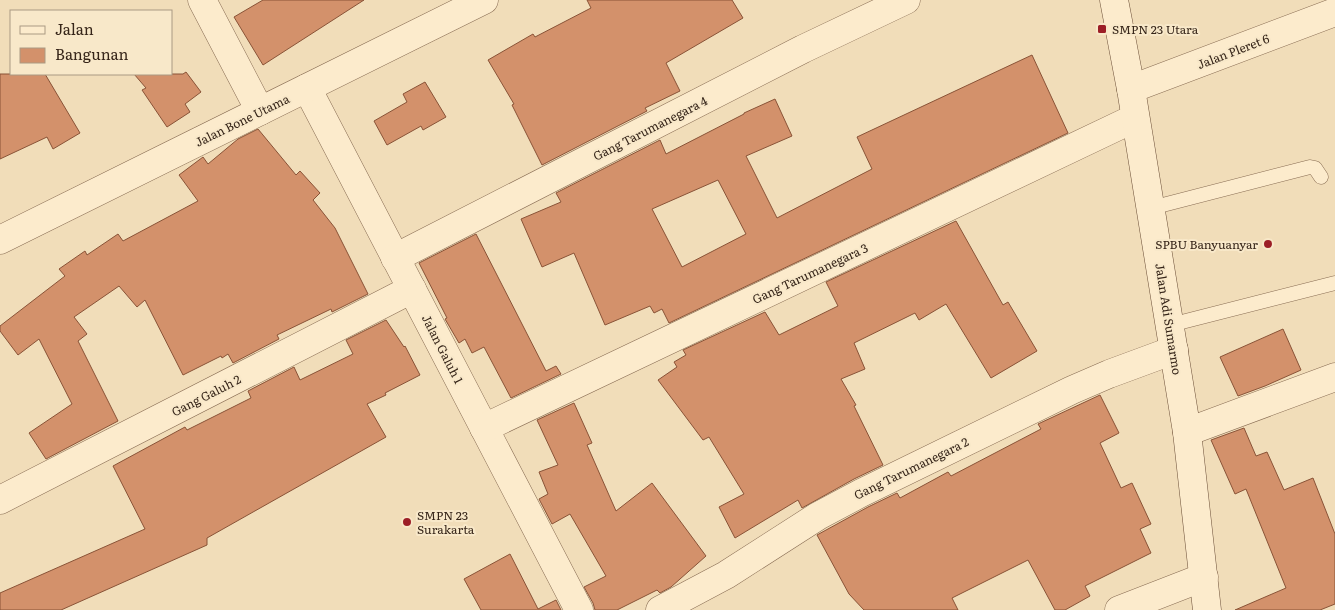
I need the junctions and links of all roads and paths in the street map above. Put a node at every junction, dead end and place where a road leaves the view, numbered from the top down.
1 (202, 0) edge
2 (484, 0) edge
3 (906, 0) edge
4 (1114, 0) edge
5 (1335, 12) edge
6 (307, 88) junction
7 (1131, 89) junction
8 (260, 111) junction
9 (1135, 118) junction
10 (1320, 177) dead end
11 (1151, 208) junction
12 (0, 240) edge
13 (395, 258) junction
14 (1335, 283) edge
15 (412, 289) junction
16 (1172, 337) junction
17 (1335, 378) edge
18 (484, 428) junction
19 (1187, 432) junction
20 (0, 500) edge
21 (1204, 577) junction
22 (579, 610) edge
23 (660, 610) edge
24 (1119, 610) edge
25 (1207, 610) edge

1 - 8 street
2 - 6 street, Jalan Bone Utama
3 - 13 street, Gang Tarumanegara 4
4 - 7 street, Jalan Adi Sumarmo
5 - 7 street, Jalan Pleret 6
6 - 8 street, Jalan Bone Utama
6 - 13 street, Jalan Galuh 1
7 - 9 street, Jalan Adi Sumarmo
8 - 12 street, Jalan Bone Utama
9 - 11 street, Jalan Adi Sumarmo
9 - 18 street, Gang Tarumanegara 3
10 - 11 lane
11 - 16 street, Jalan Adi Sumarmo
13 - 15 street, Jalan Galuh 1
14 - 16 lane
15 - 18 street, Jalan Galuh 1
15 - 20 street, Gang Galuh 2
16 - 19 street, Jalan Adi Sumarmo
16 - 23 street, Gang Tarumanegara 2
17 - 19 street
18 - 22 street, Jalan Galuh 1
19 - 21 street, Jalan Adi Sumarmo
21 - 24 street
21 - 25 street, Jalan Adi Sumarmo

